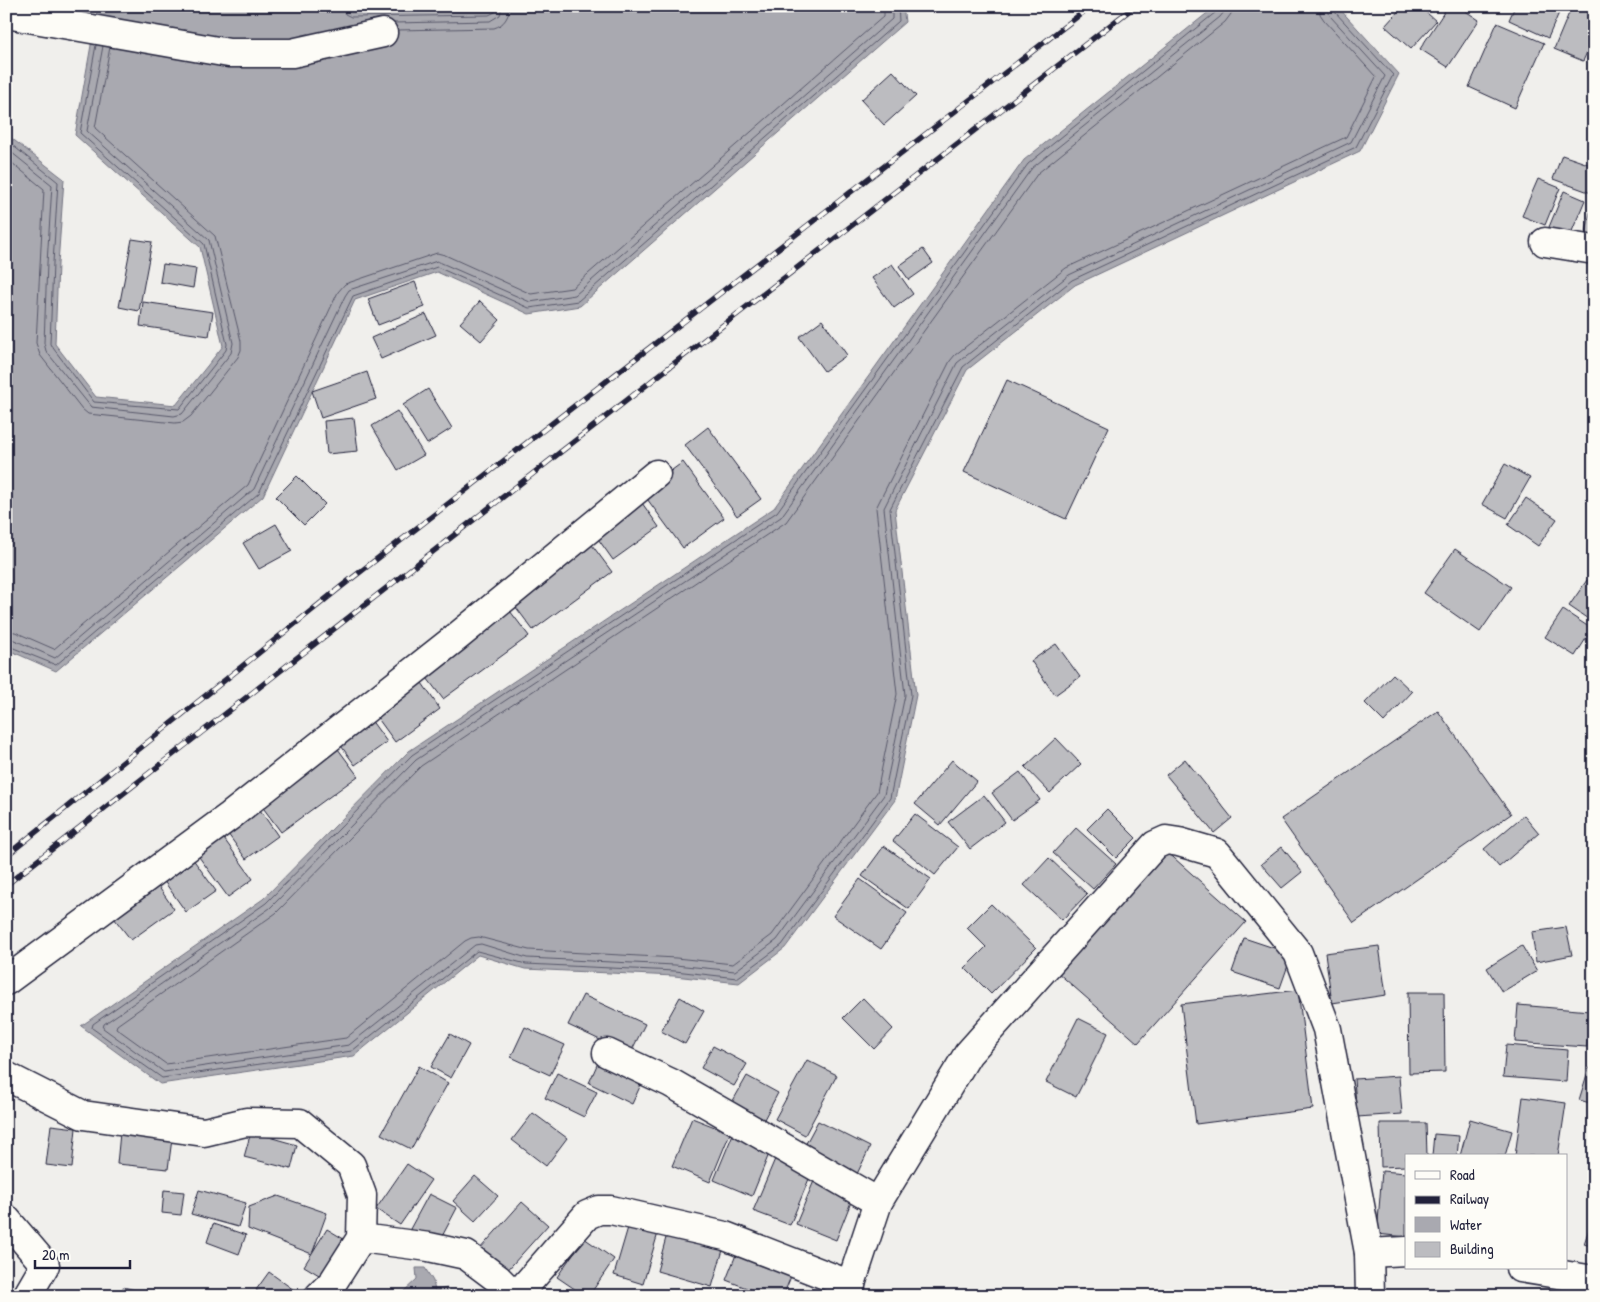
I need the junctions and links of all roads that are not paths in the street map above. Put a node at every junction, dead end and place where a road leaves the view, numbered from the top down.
1 (6, 14) edge
2 (384, 33) dead end
3 (1545, 242) dead end
4 (1594, 250) edge
5 (656, 474) dead end
6 (6, 981) edge
7 (607, 1053) dead end
8 (6, 1076) edge
9 (878, 1202) junction
10 (6, 1219) edge
11 (361, 1238) junction
12 (1405, 1251) edge
13 (1369, 1253) junction
14 (1532, 1270) edge
15 (1594, 1280) edge
16 (849, 1290) edge
17 (27, 1296) edge
18 (319, 1296) edge
19 (1370, 1296) edge

1 - 2 street
3 - 4 street
5 - 6 street
7 - 9 street
8 - 11 street
9 - 13 street
9 - 16 street
10 - 17 street
11 - 16 street
11 - 18 street
12 - 13 street
13 - 19 street
14 - 15 street

